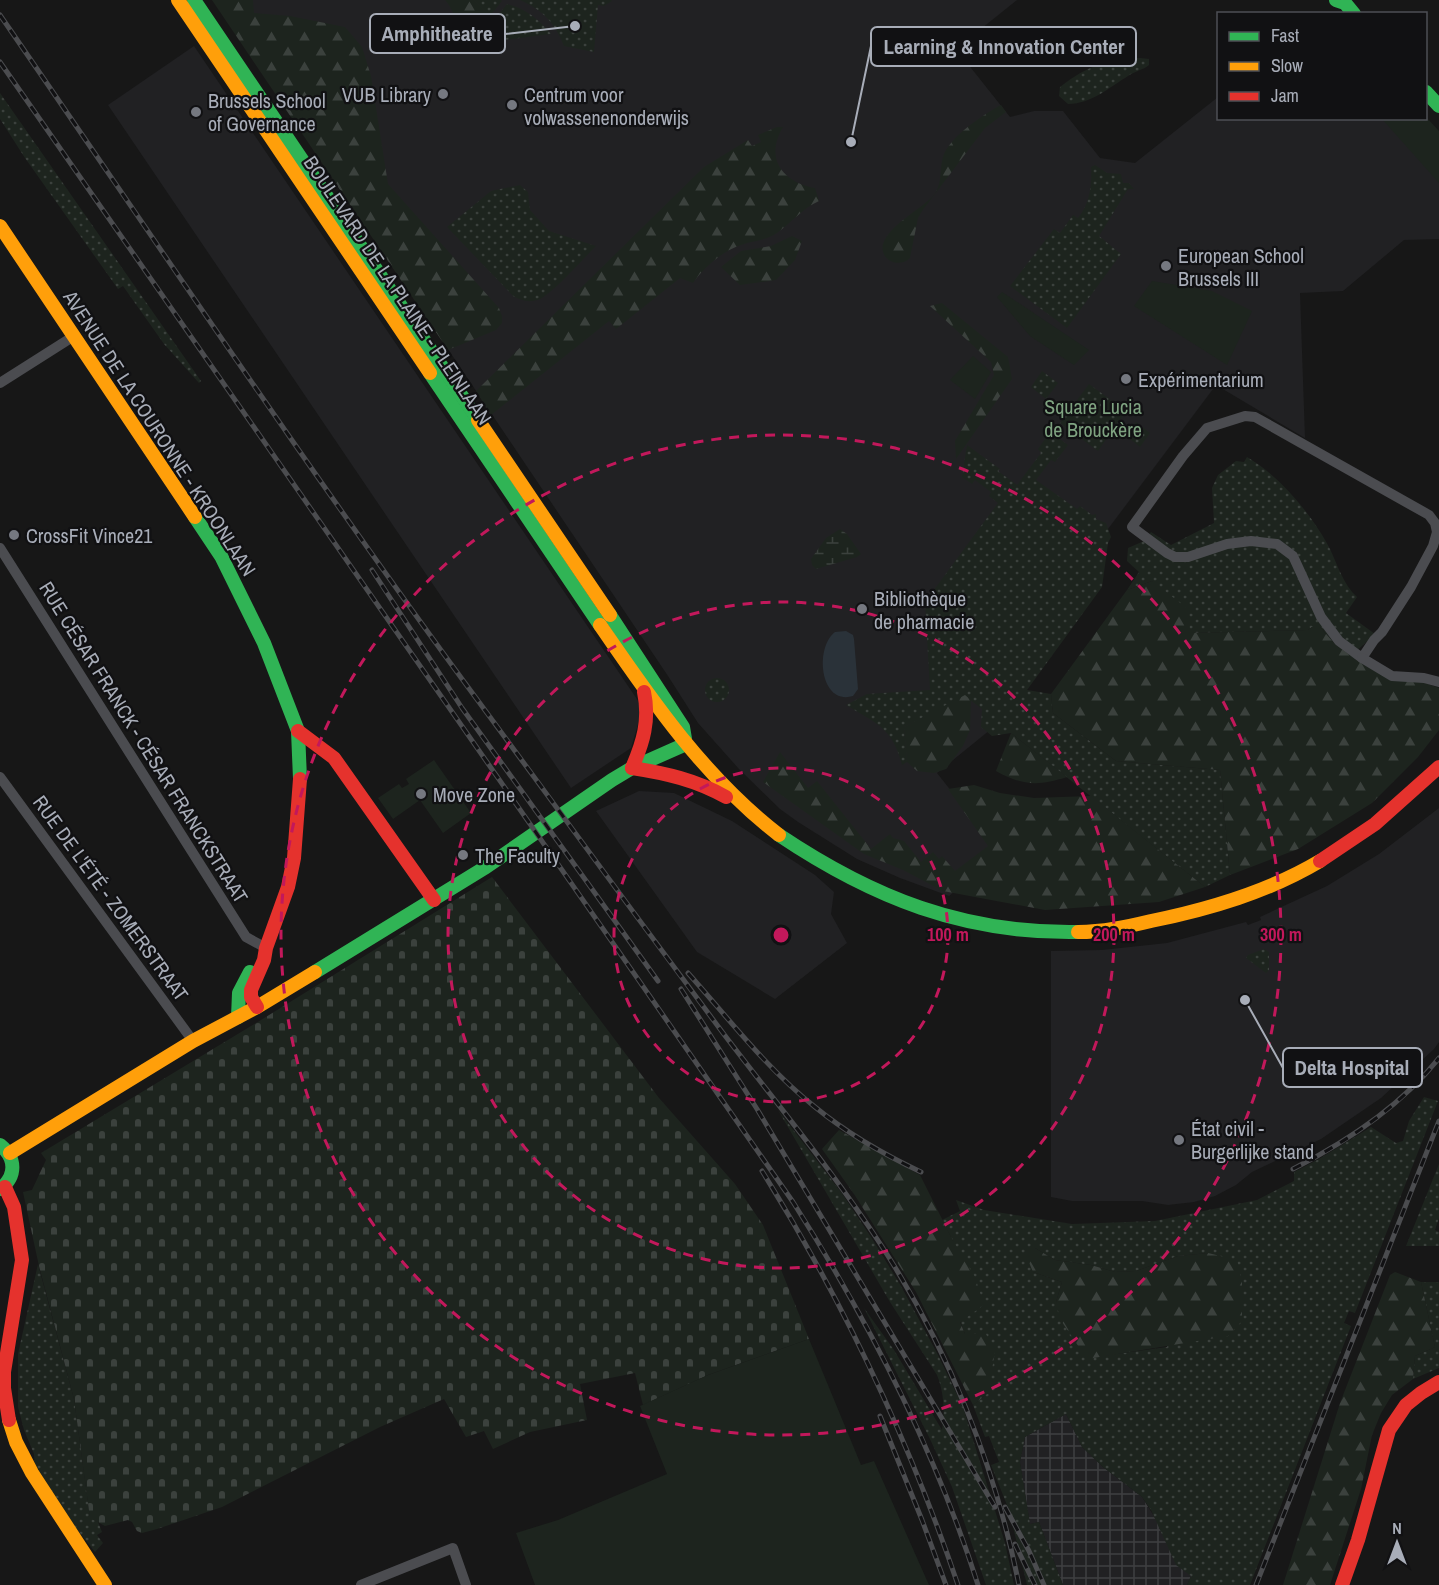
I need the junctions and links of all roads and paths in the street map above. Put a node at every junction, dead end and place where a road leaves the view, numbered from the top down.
1 (178, 0) edge
2 (194, 0) edge
3 (1427, 94) edge
4 (1439, 106) edge
5 (0, 226) edge
6 (74, 336) junction
7 (0, 383) edge
8 (510, 480) junction
9 (0, 548) edge
10 (1362, 658) junction
11 (1439, 682) edge
12 (643, 688) junction
13 (298, 731) junction
14 (686, 744) junction
15 (632, 768) junction
16 (1439, 768) edge
17 (0, 777) edge
18 (745, 807) junction
19 (434, 900) junction
20 (266, 948) junction
21 (257, 1007) junction
22 (238, 1017) junction
23 (193, 1041) junction
24 (5, 1149) edge
25 (2, 1188) edge
26 (2, 1369) edge
27 (1439, 1382) edge
28 (105, 1585) edge
29 (361, 1585) edge
30 (466, 1585) edge
31 (1342, 1585) edge

1 - 8 street, BOULEVARD DE LA PLAINE - PLEINLAAN
2 - 8 street, BOULEVARD DE LA PLAINE - PLEINLAAN
3 - 4 street
5 - 6 street, AVENUE DE LA COURONNE - KROONLAAN
6 - 7 street
6 - 13 street, AVENUE DE LA COURONNE - KROONLAAN
8 - 12 street, BOULEVARD DE LA PLAINE - PLEINLAAN
8 - 14 street, BOULEVARD DE LA PLAINE - PLEINLAAN
9 - 20 street, RUE CÉSAR FRANCK - CÉSAR FRANCKSTRAAT
10 - 10 street
10 - 11 street
12 - 14 street, BOULEVARD DE LA PLAINE - PLEINLAAN
12 - 15 street
13 - 19 street
13 - 20 street, AVENUE DE LA COURONNE - KROONLAAN
14 - 15 street
14 - 18 street
15 - 18 street
15 - 19 street
16 - 18 street
17 - 23 street, RUE DE L'ÉTÉ - ZOMERSTRAAT
19 - 21 street
20 - 21 street, AVENUE DE LA COURONNE - KROONLAAN
20 - 22 street, AVENUE DE LA COURONNE - KROONLAAN
21 - 22 street
22 - 23 street
23 - 24 street
24 - 25 street
25 - 26 street
26 - 28 street
27 - 31 street
29 - 30 street

